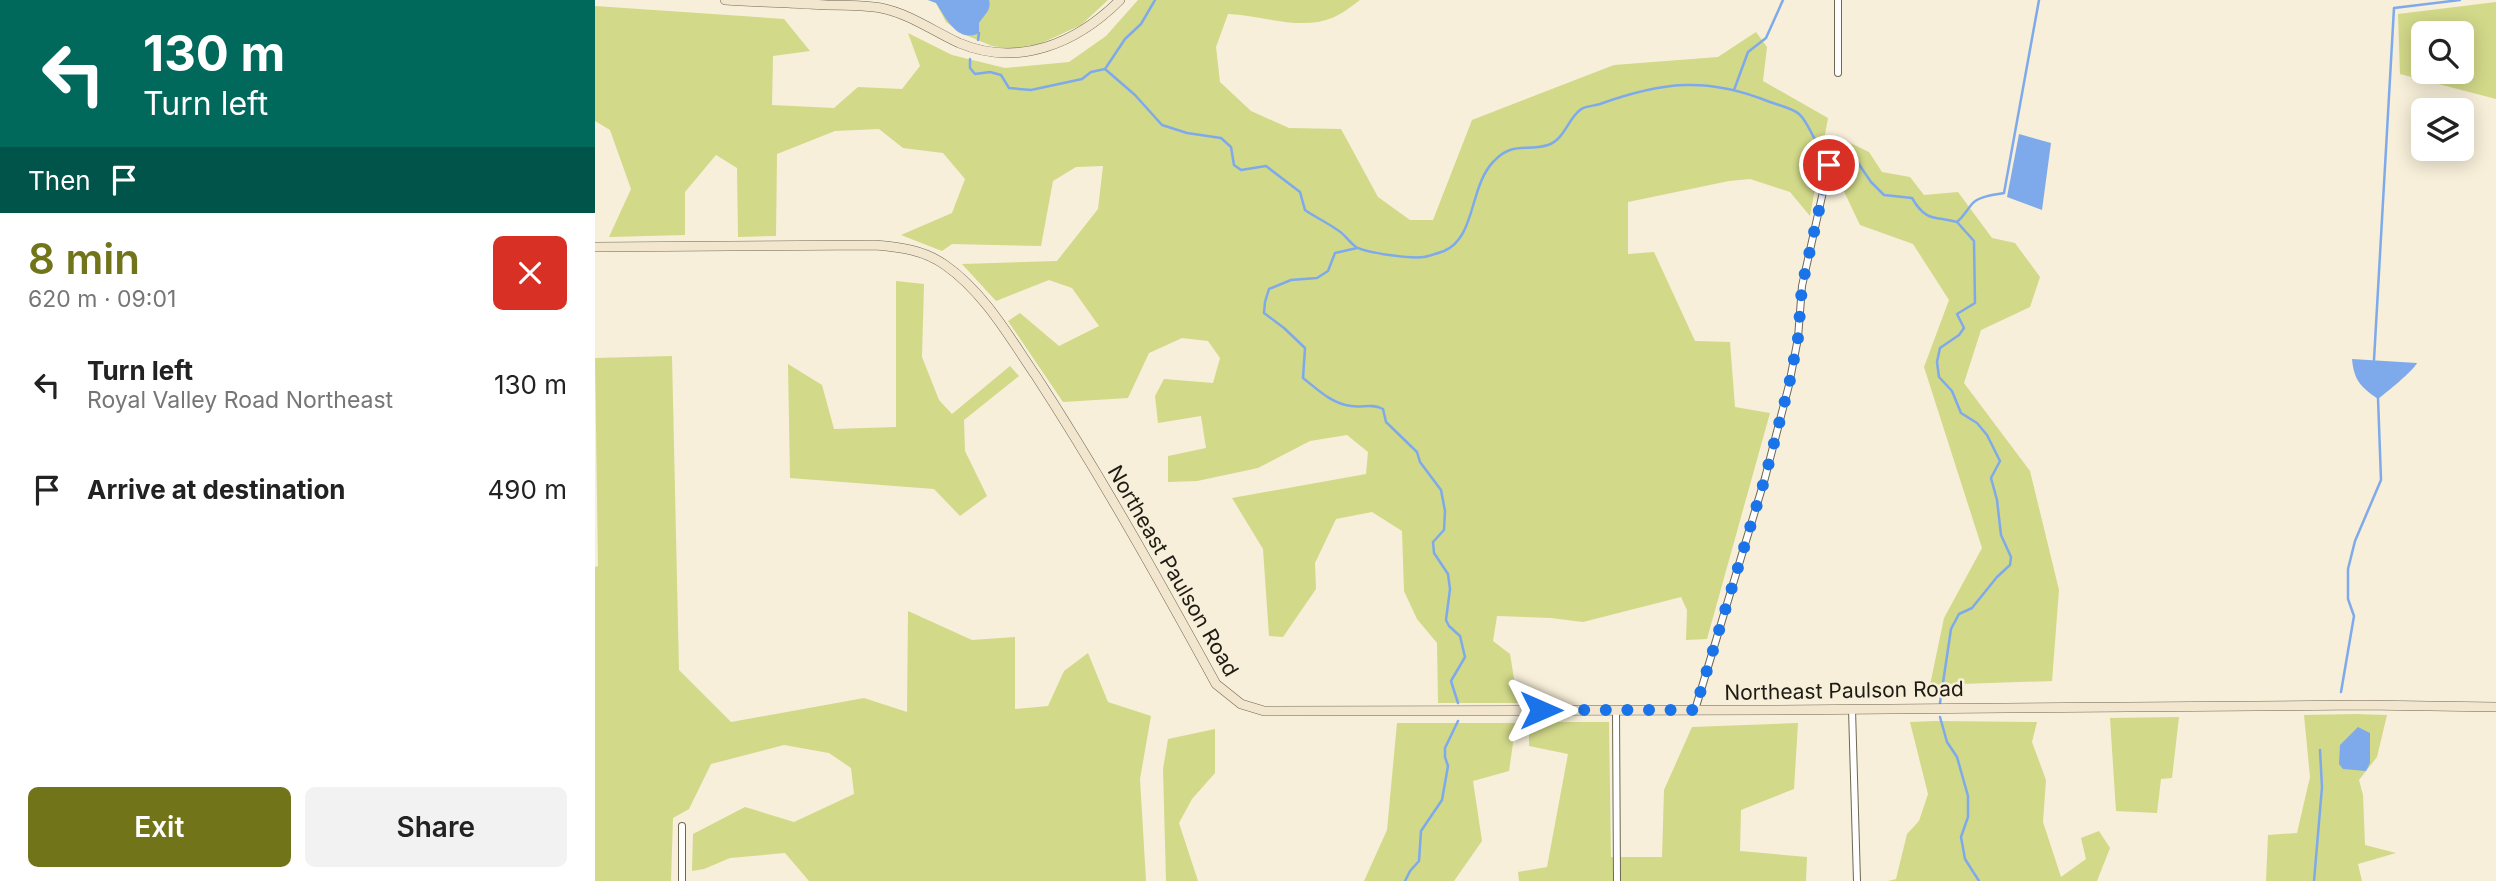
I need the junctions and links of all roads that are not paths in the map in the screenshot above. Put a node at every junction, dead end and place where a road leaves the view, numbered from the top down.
1 (725, 0) edge
2 (1120, 0) edge
3 (1838, 0) edge
4 (1838, 73) dead end
5 (1829, 165) dead end
6 (595, 247) edge
7 (2496, 706) edge
8 (1852, 709) junction
9 (1616, 710) junction
10 (1695, 710) junction
11 (682, 826) dead end
12 (682, 881) edge
13 (1617, 881) edge
14 (1857, 881) edge

1 - 2 street
3 - 4 street
5 - 10 street
6 - 9 street, Northeast Paulson Road
7 - 8 street, Northeast Paulson Road
8 - 10 street, Northeast Paulson Road
8 - 14 street
9 - 10 street, Northeast Paulson Road
9 - 13 street
11 - 12 street

